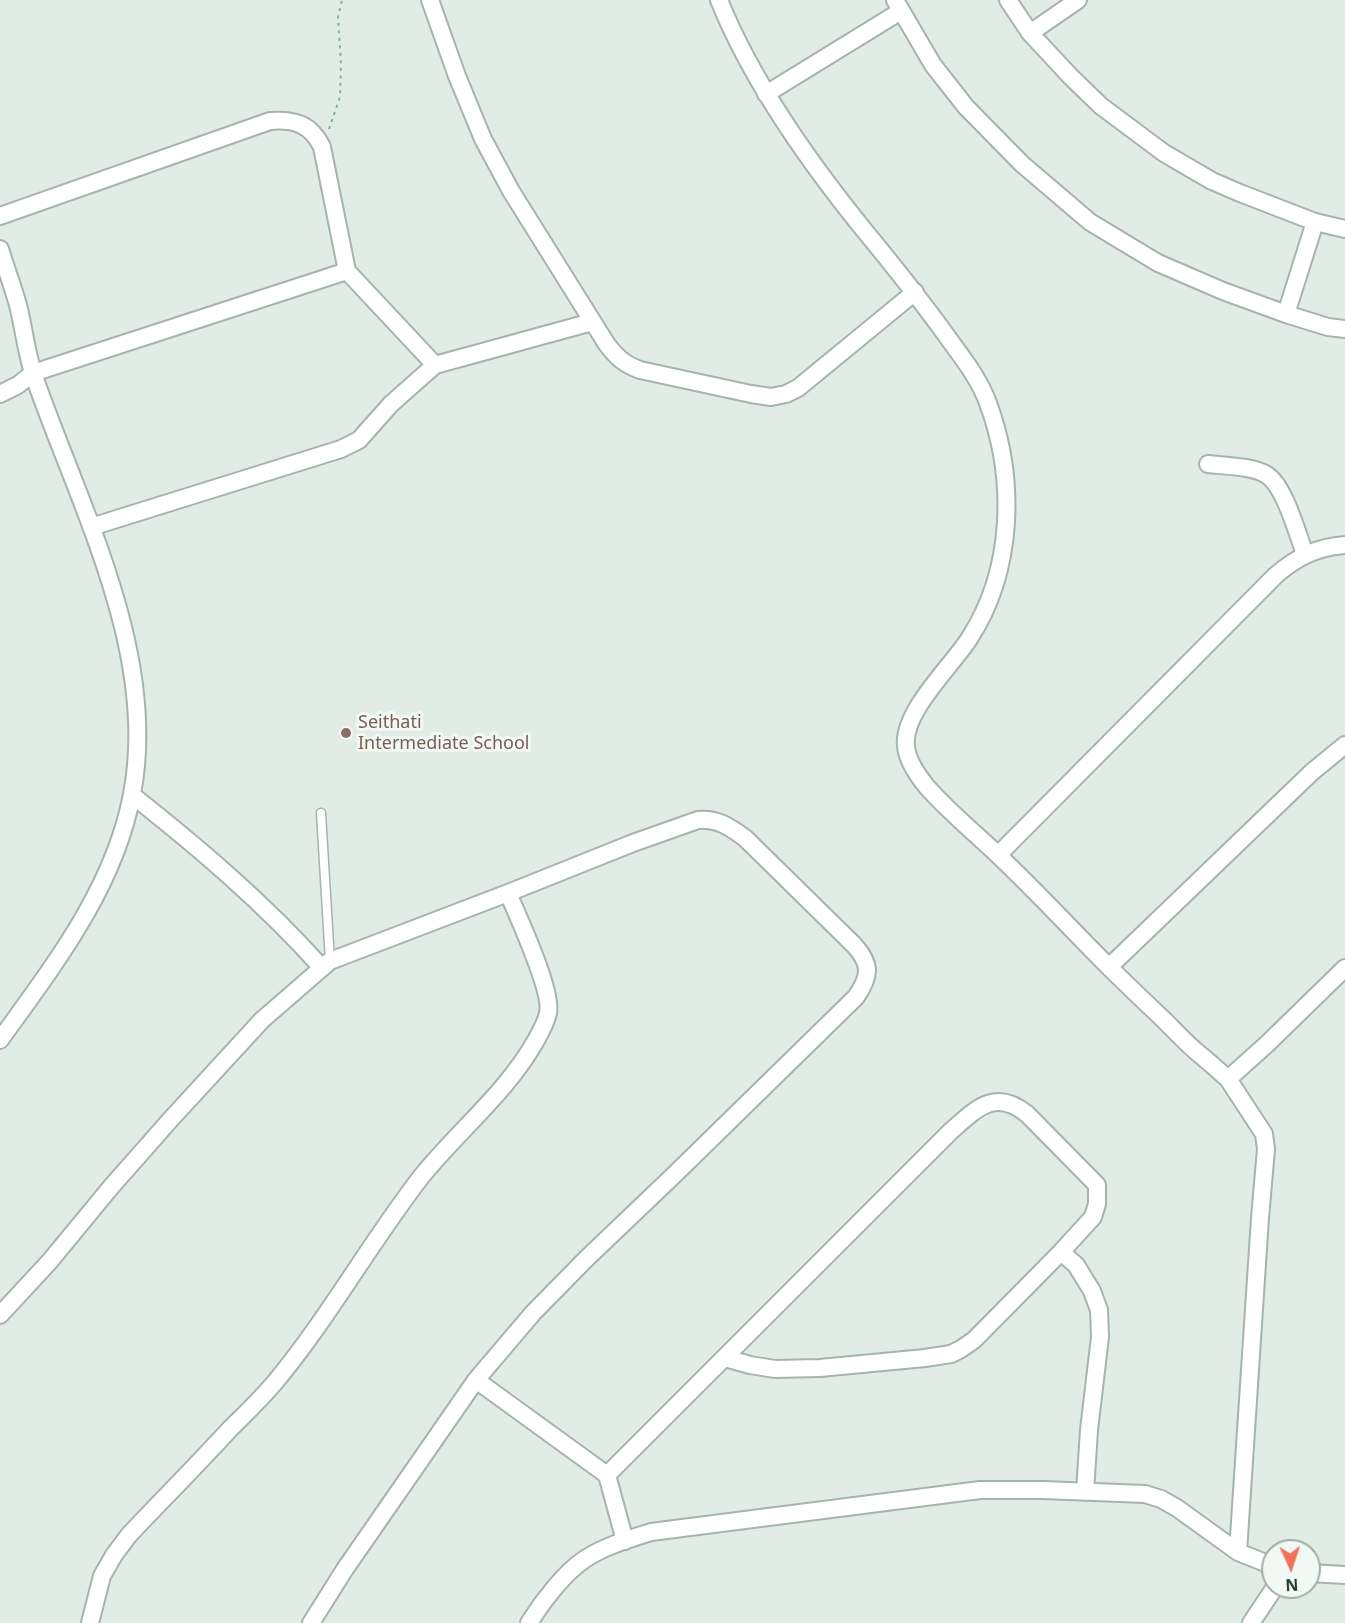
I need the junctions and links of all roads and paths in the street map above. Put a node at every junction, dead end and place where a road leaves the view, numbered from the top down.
1 (342, 0) edge
2 (430, 0) edge
3 (719, 0) edge
4 (1008, 0) edge
5 (1078, 0) edge
6 (898, 6) edge
7 (1030, 33) junction
8 (766, 94) junction
9 (322, 147) junction
10 (0, 216) edge
11 (1315, 222) junction
12 (1345, 229) edge
13 (0, 249) edge
14 (347, 271) junction
15 (915, 292) junction
16 (1286, 314) junction
17 (592, 322) junction
18 (1345, 329) edge
19 (435, 364) junction
20 (33, 373) junction
21 (0, 394) edge
22 (1208, 464) dead end
23 (91, 527) junction
24 (1345, 545) edge
25 (1305, 554) junction
26 (1345, 745) edge
27 (132, 795) junction
28 (321, 813) dead end
29 (998, 855) junction
30 (508, 893) junction
31 (326, 965) junction
32 (1109, 968) junction
33 (1345, 968) edge
34 (0, 1040) edge
35 (1228, 1079) junction
36 (1061, 1252) junction
37 (0, 1315) edge
38 (725, 1358) junction
39 (476, 1380) junction
40 (606, 1475) junction
41 (1085, 1492) junction
42 (625, 1541) junction
43 (1238, 1552) junction
44 (1261, 1561) edge
45 (1321, 1574) edge
46 (1345, 1575) edge
47 (1267, 1599) edge
48 (90, 1623) edge
49 (311, 1623) edge
50 (529, 1623) edge
51 (1251, 1623) edge

1 - 9 path
2 - 17 street
3 - 8 street
4 - 7 street
5 - 7 street
6 - 8 street
6 - 16 street
7 - 11 street
8 - 15 street
9 - 10 street
9 - 14 street
11 - 12 street
11 - 16 street
13 - 20 street
14 - 19 street
14 - 20 street
15 - 17 street
15 - 29 street
16 - 18 street
17 - 19 street
19 - 23 street
20 - 21 street
20 - 23 street
22 - 25 street
23 - 27 street
24 - 25 street
25 - 29 street
26 - 32 street
27 - 31 street
27 - 34 street
28 - 31 lane
29 - 32 street
30 - 31 street
30 - 39 street
30 - 48 street
31 - 37 street
32 - 35 street
33 - 35 street
35 - 43 street
36 - 38 street
36 - 38 street
36 - 41 street
38 - 40 street
39 - 40 street
39 - 49 street
40 - 42 street
41 - 42 street
41 - 43 street
42 - 50 street
43 - 44 street
45 - 46 street
47 - 51 street

